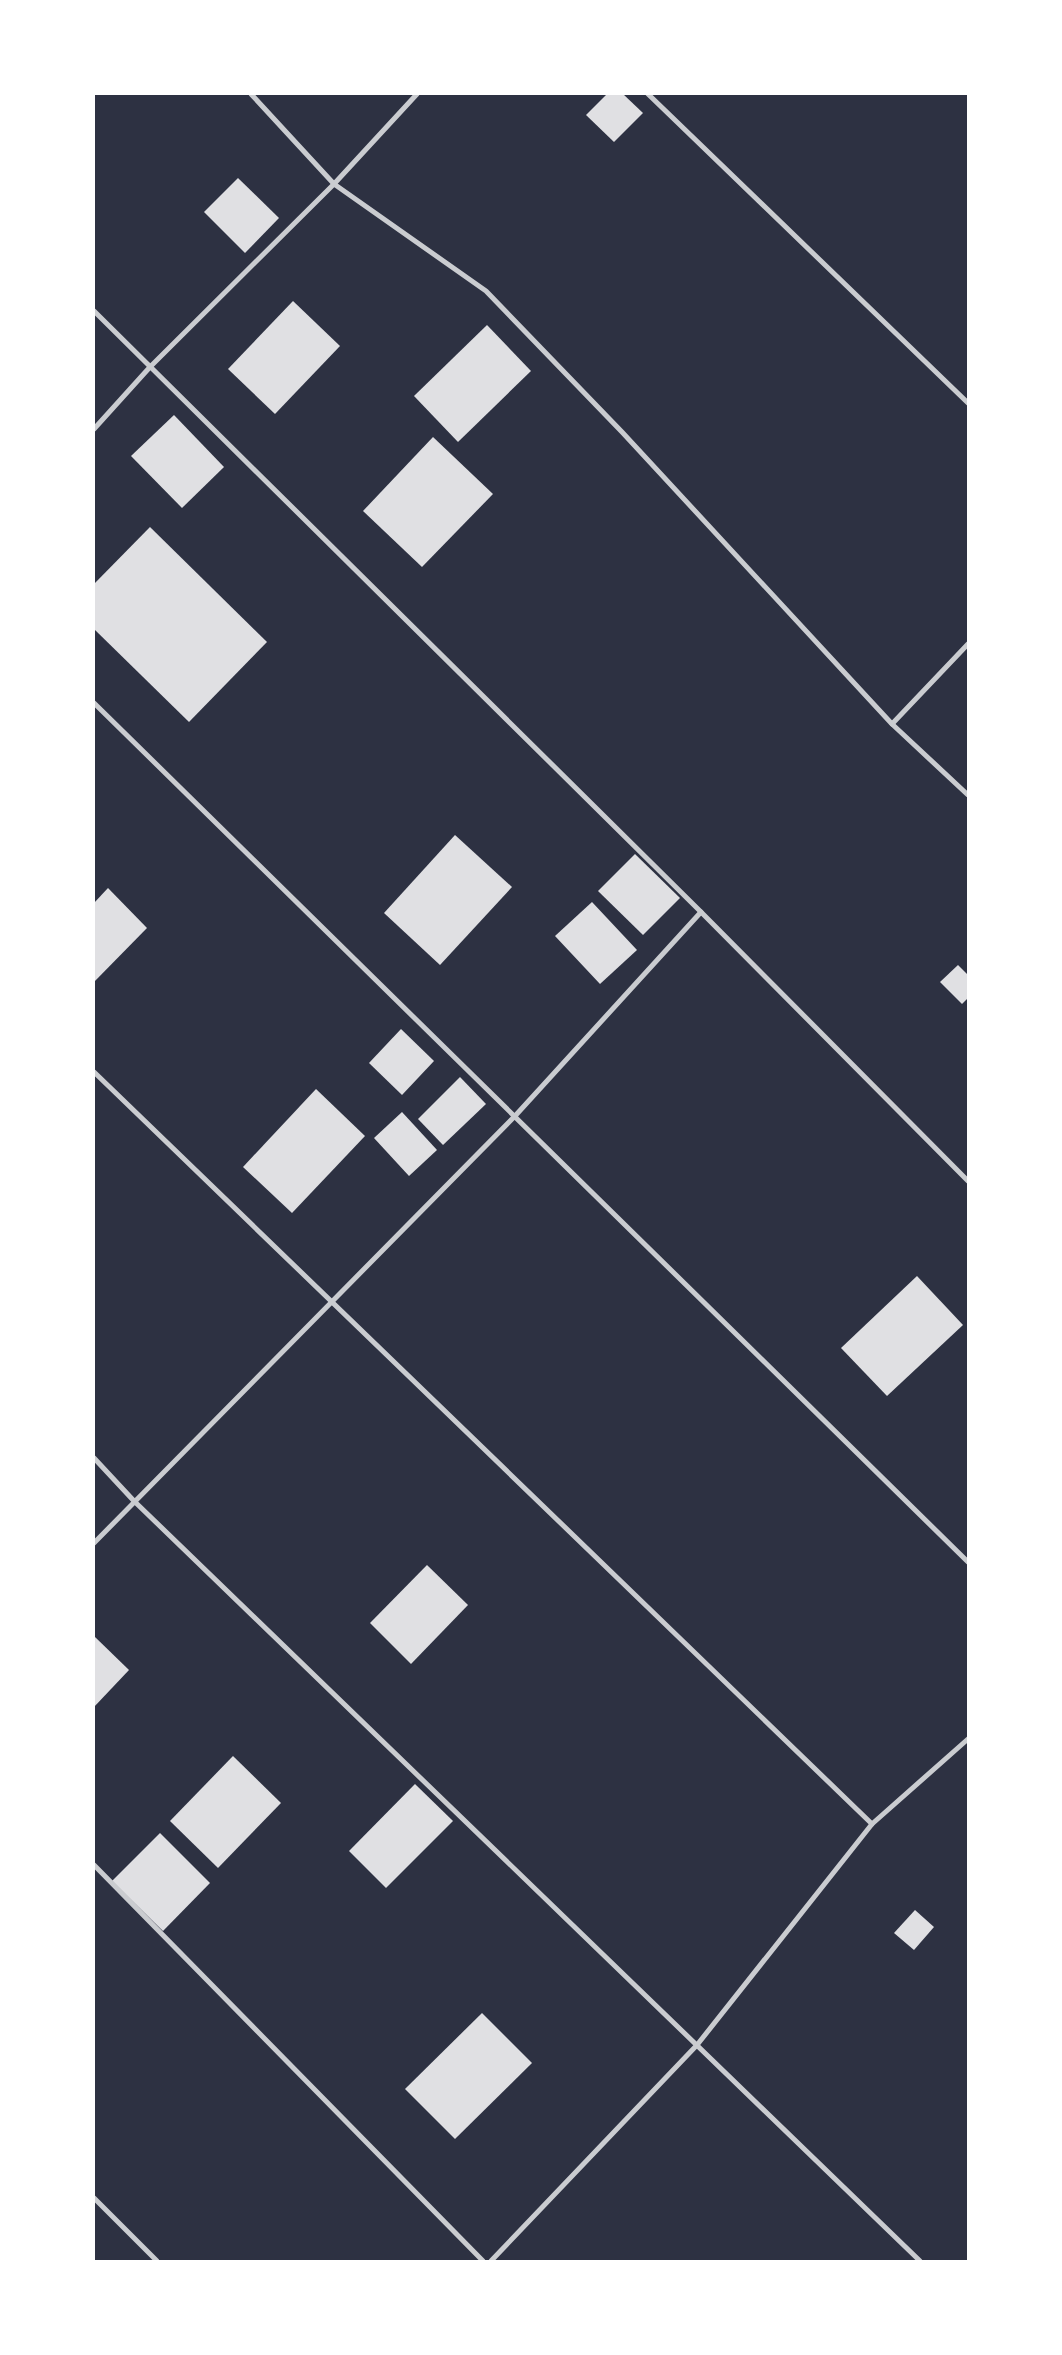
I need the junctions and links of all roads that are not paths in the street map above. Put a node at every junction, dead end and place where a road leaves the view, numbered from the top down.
1 (250, 94) edge
2 (417, 94) edge
3 (648, 94) edge
4 (334, 184) junction
5 (94, 311) edge
6 (150, 367) junction
7 (968, 403) edge
8 (94, 429) edge
9 (968, 644) edge
10 (94, 702) edge
11 (892, 724) junction
12 (968, 795) edge
13 (701, 912) junction
14 (94, 1072) edge
15 (515, 1116) junction
16 (968, 1181) edge
17 (332, 1301) junction
18 (94, 1458) edge
19 (134, 1501) junction
20 (94, 1543) edge
21 (968, 1562) edge
22 (968, 1739) edge
23 (872, 1824) junction
24 (94, 1866) edge
25 (697, 2045) junction
26 (94, 2198) edge
27 (157, 2261) edge
28 (483, 2261) edge
29 (491, 2261) edge
30 (920, 2261) edge

1 - 4 street
2 - 4 street
3 - 7 street
4 - 6 street
4 - 11 street
5 - 6 street
6 - 8 street
6 - 13 street
9 - 11 street
10 - 15 street
11 - 12 street
13 - 15 street
13 - 16 street
14 - 17 street
15 - 17 street
15 - 21 street
17 - 19 street
17 - 23 street
18 - 19 street
19 - 20 street
19 - 25 street
22 - 23 street
23 - 25 street
24 - 28 street
25 - 29 street
25 - 30 street
26 - 27 street

